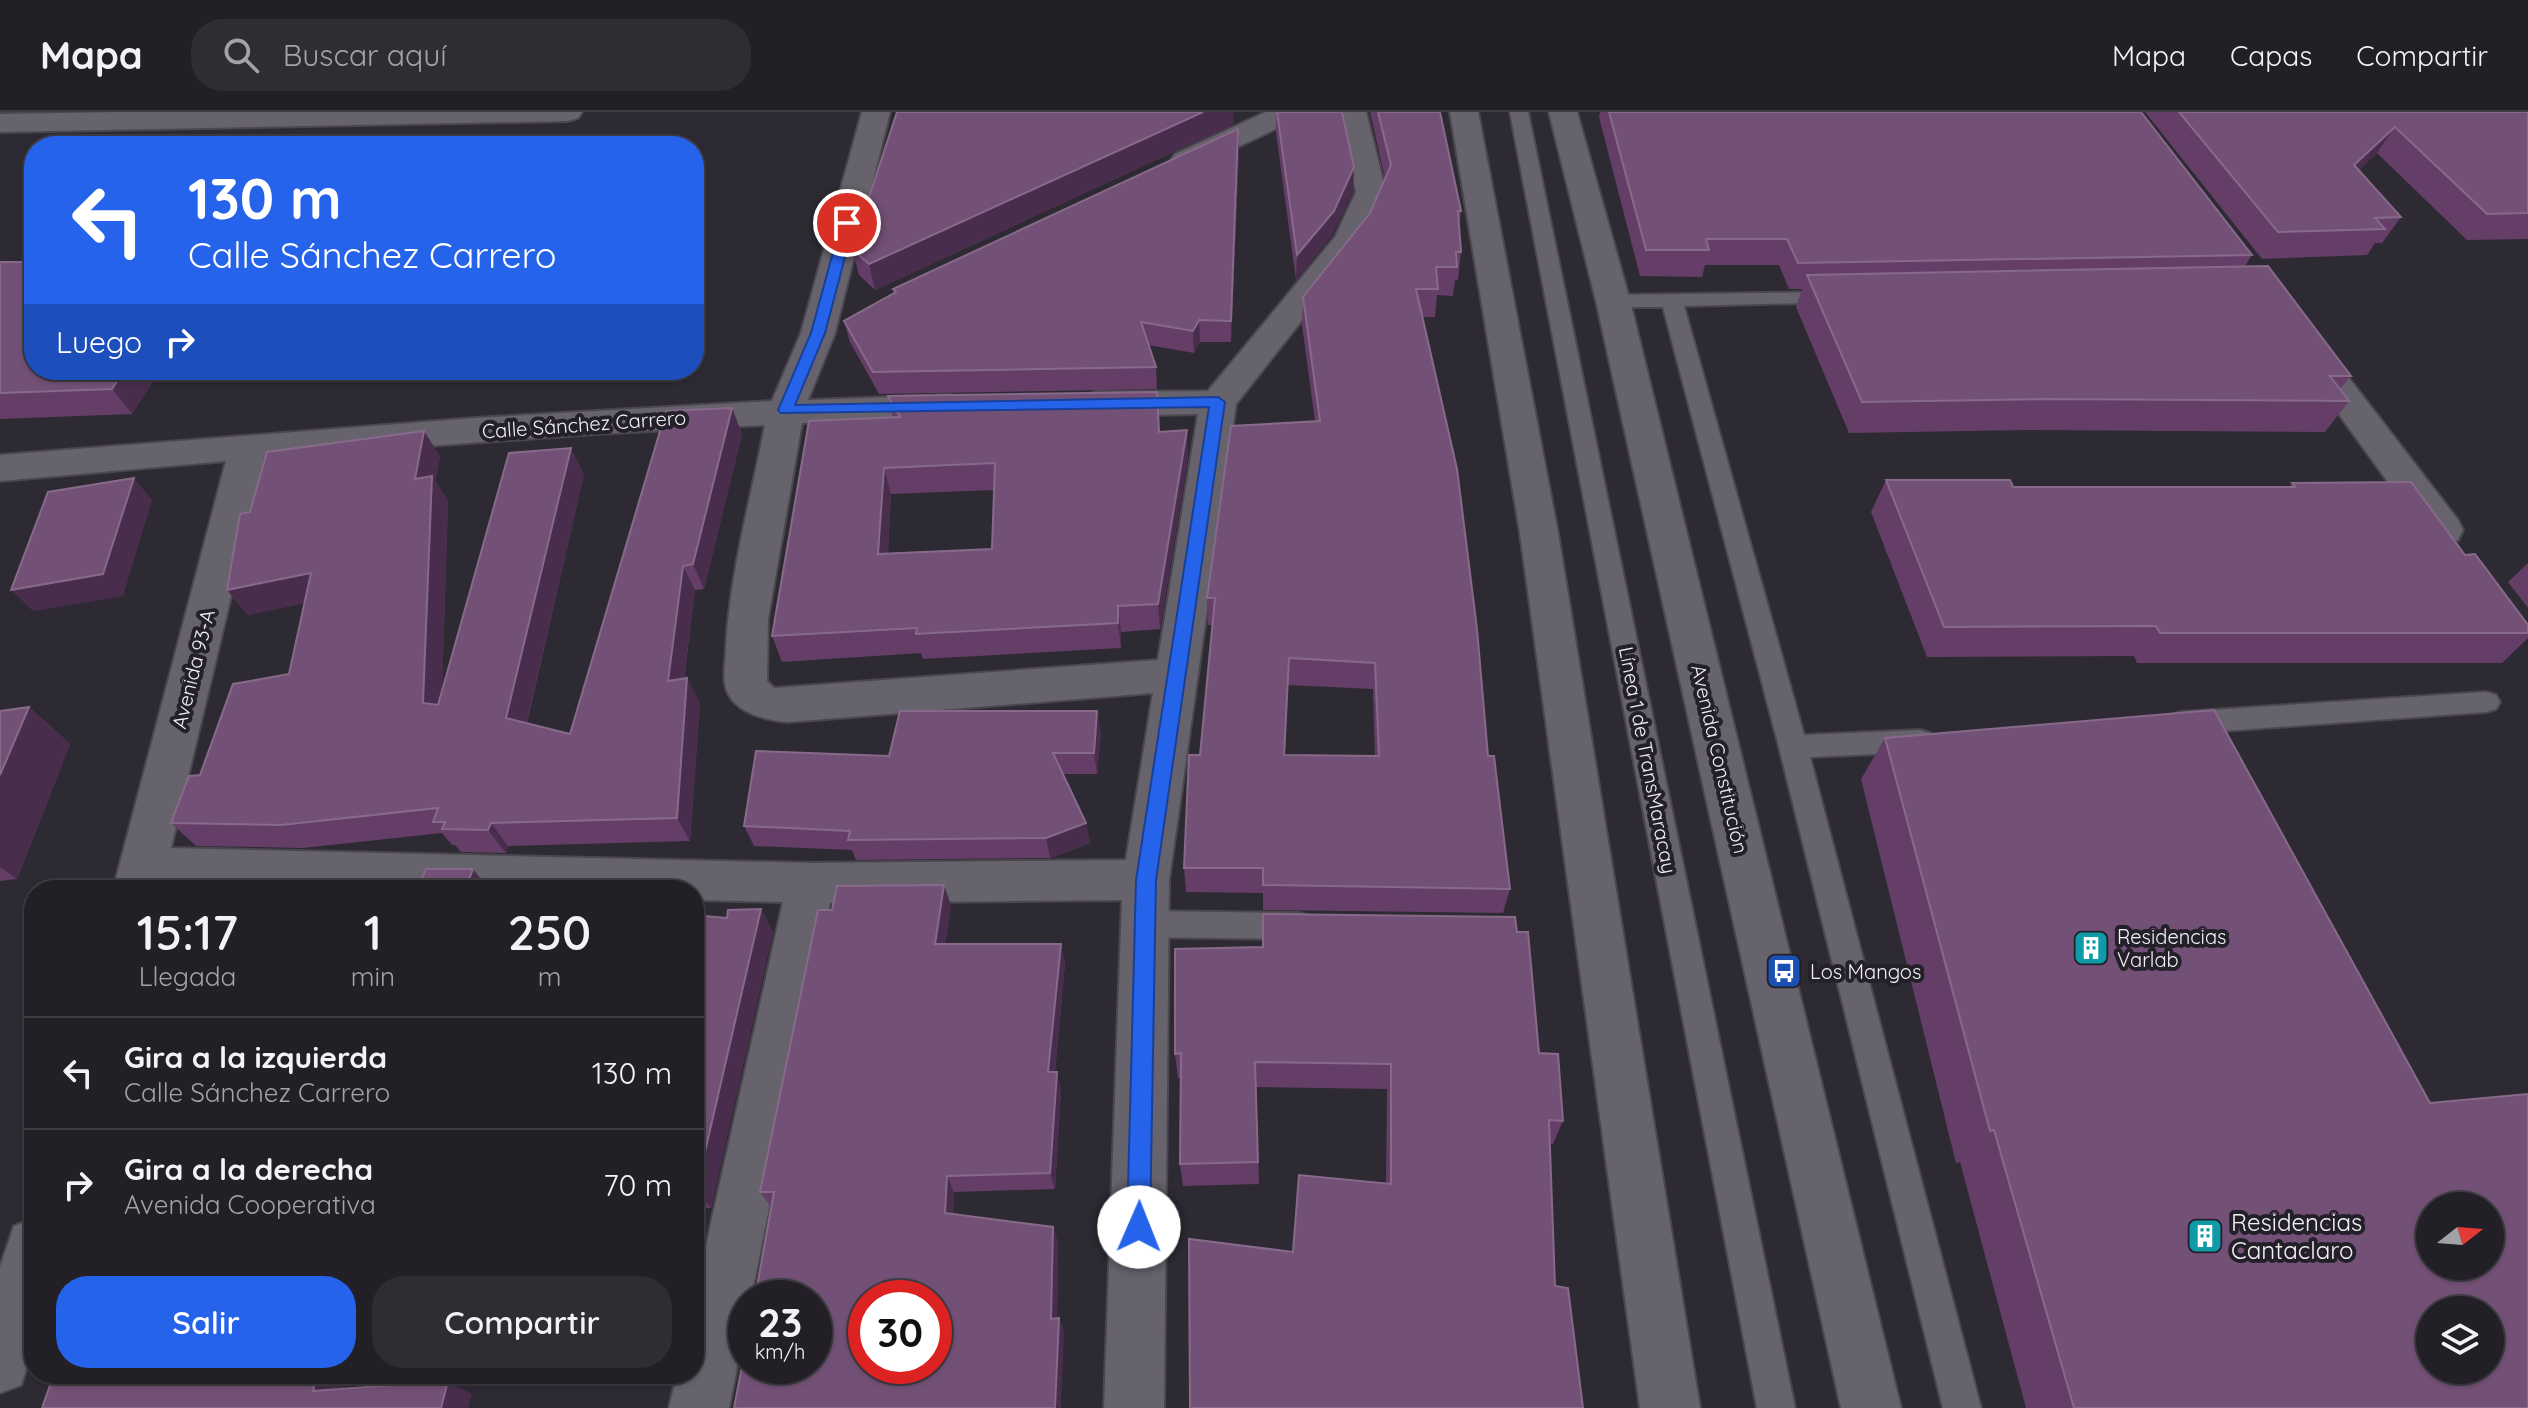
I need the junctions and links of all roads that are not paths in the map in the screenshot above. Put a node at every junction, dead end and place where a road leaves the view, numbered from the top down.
1 (568, 112) edge
2 (876, 112) edge
3 (1289, 112) edge
4 (1352, 112) edge
5 (1464, 112) edge
6 (1519, 112) edge
7 (1563, 112) edge
8 (0, 123) edge
9 (1161, 172) edge
10 (1859, 297) edge
11 (1613, 301) junction
12 (1672, 301) junction
13 (2293, 328) edge
14 (1218, 402) junction
15 (1058, 405) edge
16 (978, 406) edge
17 (786, 410) junction
18 (248, 447) junction
19 (0, 468) edge
20 (2462, 555) edge
21 (1177, 675) junction
22 (2486, 702) dead end
23 (2156, 725) edge
24 (1952, 739) edge
25 (1793, 747) junction
26 (140, 878) edge
27 (408, 880) edge
28 (704, 882) edge
29 (811, 883) junction
30 (1146, 902) junction
31 (1332, 927) edge
32 (24, 1281) edge
33 (0, 1364) edge
34 (699, 1408) edge
35 (1134, 1408) edge
36 (1670, 1408) edge
37 (1776, 1408) edge
38 (1871, 1408) edge
39 (1962, 1408) edge

1 - 8 street
2 - 17 street
3 - 9 street
4 - 14 street
5 - 36 street
6 - 37 lane, Línea 1 de TransMaracay
7 - 11 street, Avenida Constitución
10 - 12 lane
11 - 12 lane
11 - 38 street, Avenida Constitución
12 - 25 lane
13 - 20 street
14 - 15 street
14 - 21 street
16 - 17 street, Calle Sánchez Carrero
17 - 18 street, Calle Sánchez Carrero
17 - 21 street
18 - 19 street, Calle Sánchez Carrero
18 - 26 street, Avenida 93-A
21 - 30 street
22 - 23 lane
24 - 25 lane
25 - 39 lane
26 - 27 street
28 - 29 street
29 - 30 street
29 - 34 street
30 - 31 lane
30 - 35 street
32 - 33 street

